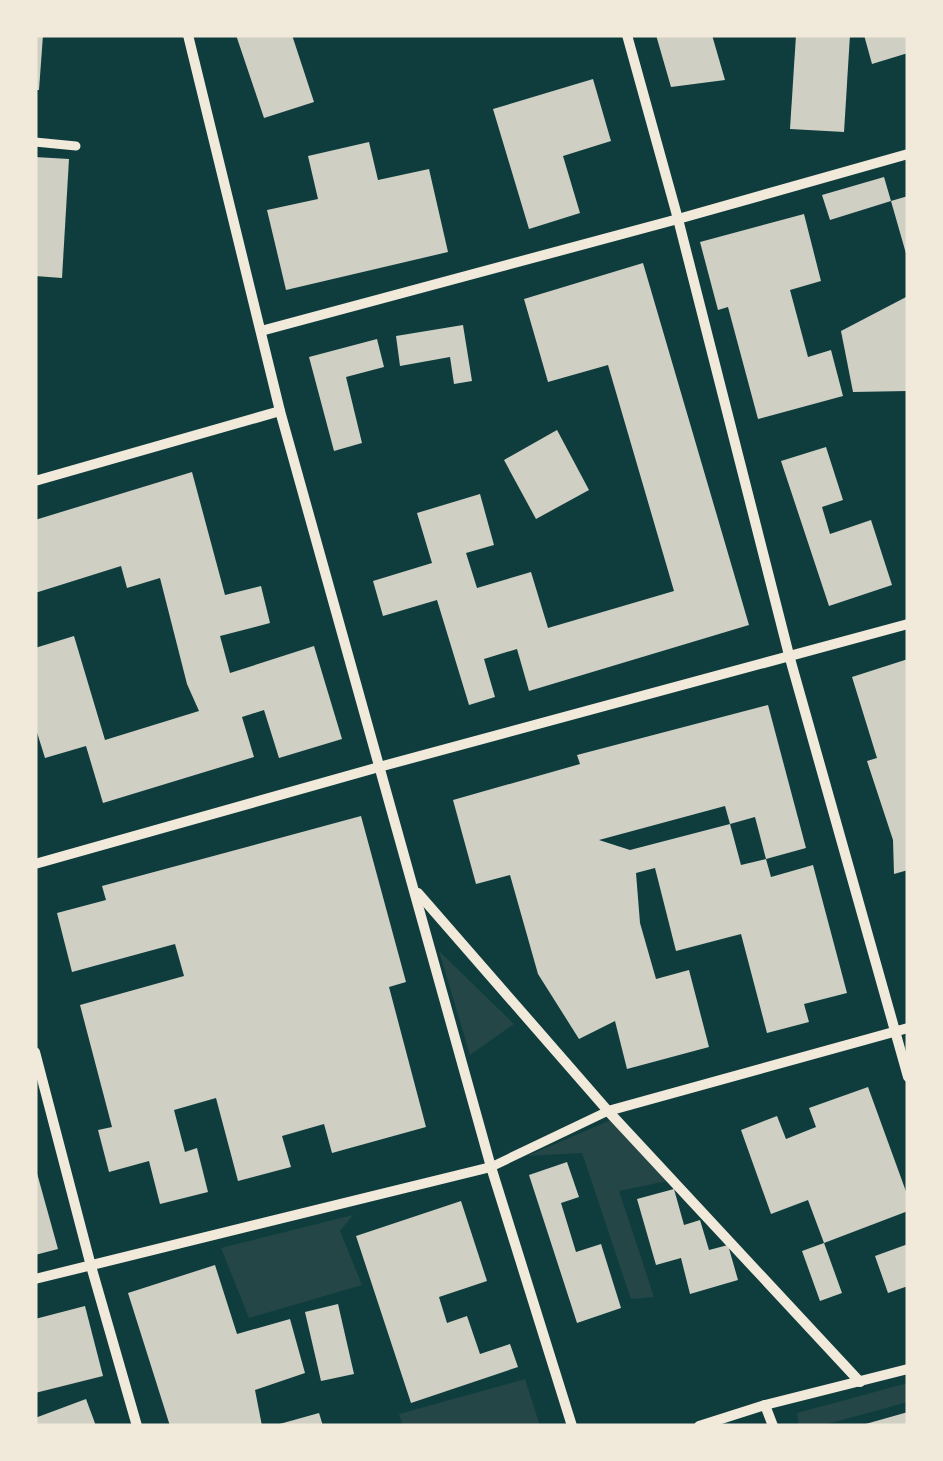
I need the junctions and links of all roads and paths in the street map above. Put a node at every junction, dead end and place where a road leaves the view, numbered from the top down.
1 (188, 35) edge
2 (626, 35) edge
3 (35, 142) edge
4 (76, 146) dead end
5 (908, 154) edge
6 (678, 219) junction
7 (261, 332) junction
8 (280, 411) junction
9 (35, 481) edge
10 (908, 624) edge
11 (789, 656) junction
12 (379, 766) junction
13 (35, 864) edge
14 (413, 888) junction
15 (908, 1028) edge
16 (895, 1032) junction
17 (35, 1052) edge
18 (908, 1077) edge
19 (608, 1111) junction
20 (491, 1168) junction
21 (91, 1266) junction
22 (35, 1279) edge
23 (908, 1369) edge
24 (860, 1382) junction
25 (765, 1405) junction
26 (137, 1426) edge
27 (572, 1426) edge
28 (698, 1426) edge
29 (773, 1426) edge

1 - 7 street
2 - 6 street
3 - 4 street
5 - 6 street
6 - 7 street
6 - 11 street
7 - 8 street
8 - 9 street
8 - 12 street
10 - 11 street
11 - 12 street
11 - 16 street
12 - 13 street
12 - 14 street
14 - 19 street
14 - 20 street
15 - 16 street
16 - 18 street
16 - 19 street
17 - 21 street
19 - 20 street
19 - 24 street
20 - 21 street
20 - 27 street
21 - 22 street
21 - 26 street
23 - 24 street
24 - 25 street
25 - 28 street
25 - 29 street

